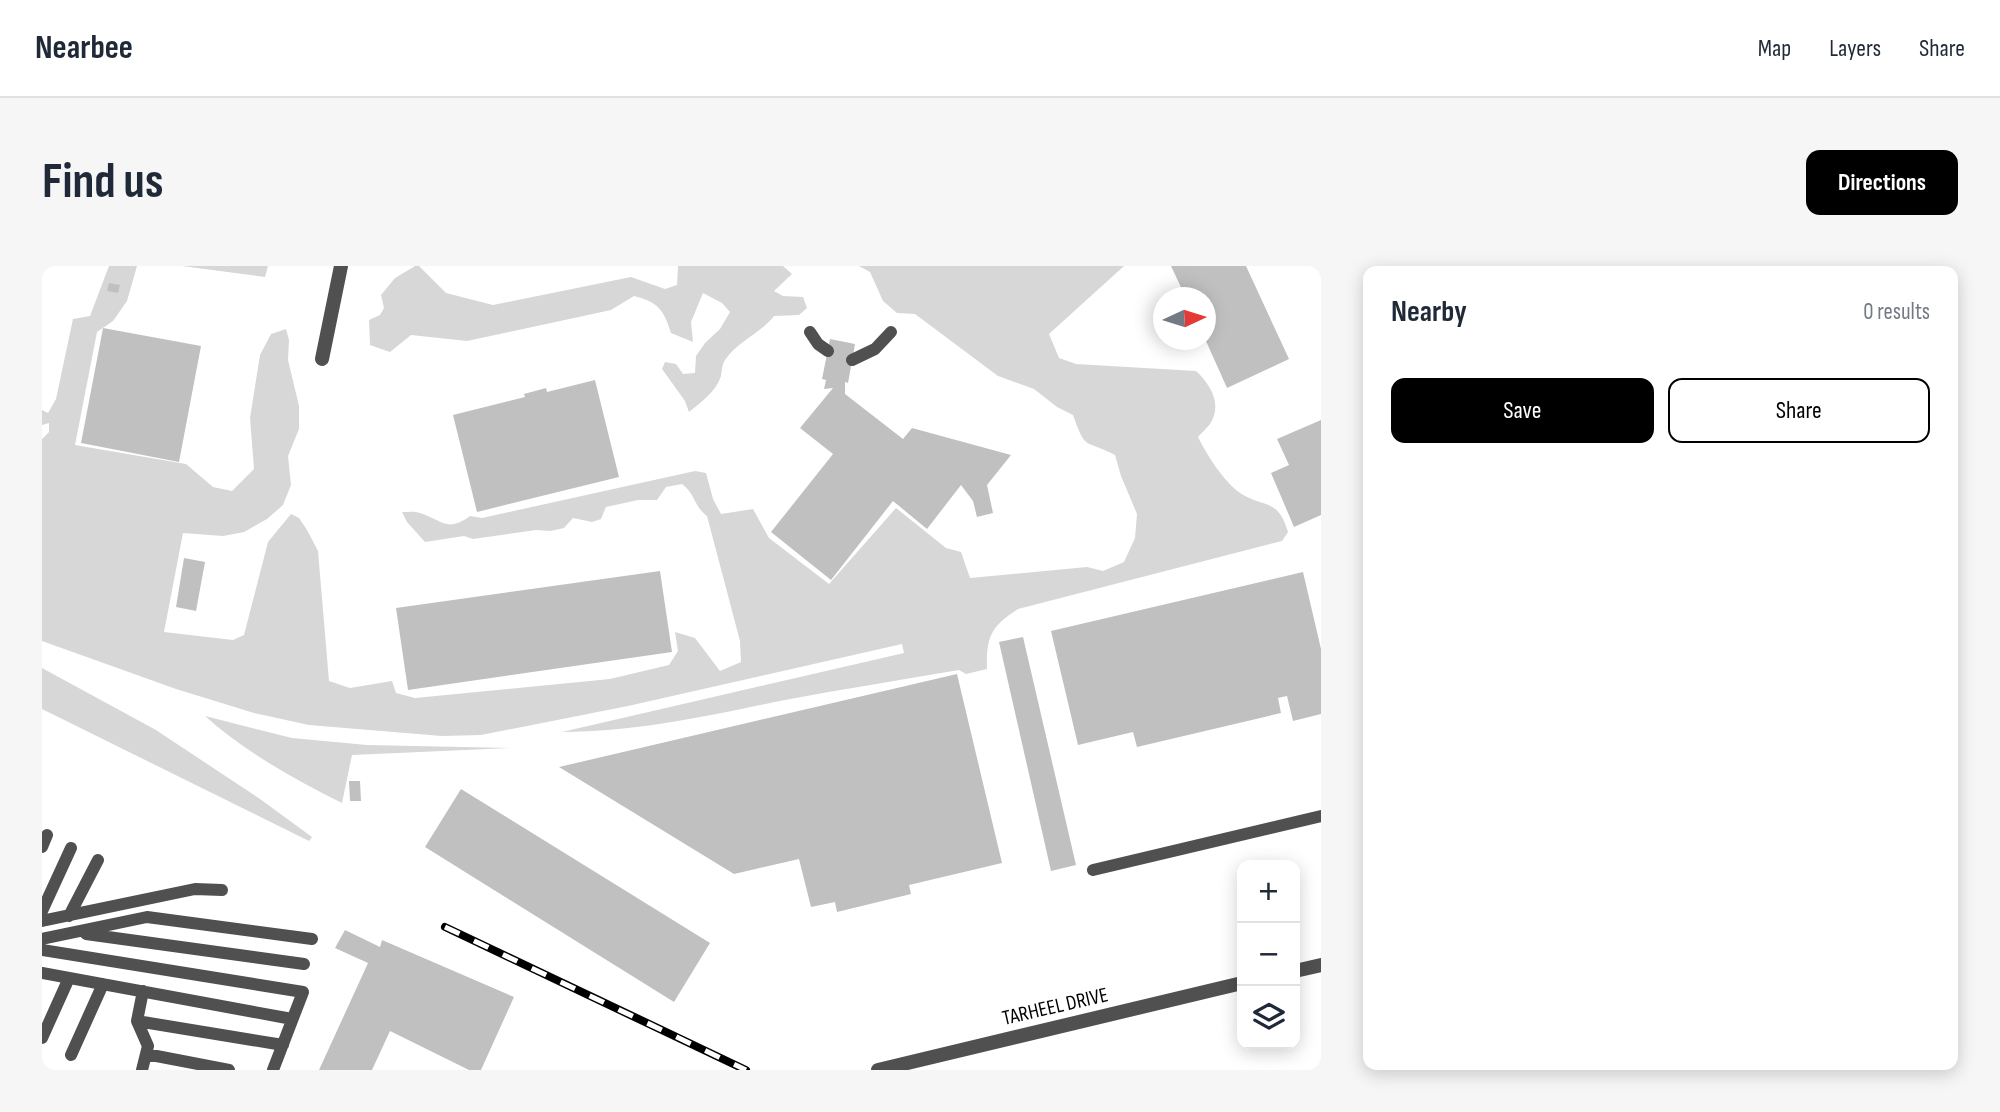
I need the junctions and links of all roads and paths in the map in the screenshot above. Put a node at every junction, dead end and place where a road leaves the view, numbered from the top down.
1 (341, 266) edge
2 (810, 332) dead end
3 (891, 332) dead end
4 (828, 351) dead end
5 (322, 359) dead end
6 (852, 360) dead end
7 (1321, 816) edge
8 (71, 848) dead end
9 (98, 860) dead end
10 (1093, 870) dead end
11 (222, 890) dead end
12 (42, 911) edge
13 (69, 916) junction
14 (42, 921) edge
15 (75, 932) junction
16 (42, 939) edge
17 (312, 939) dead end
18 (42, 950) edge
19 (304, 964) dead end
20 (1321, 965) edge
21 (1300, 970) edge
22 (43, 976) edge
23 (69, 978) junction
24 (103, 984) junction
25 (1237, 984) edge
26 (143, 991) junction
27 (292, 1020) junction
28 (137, 1021) junction
29 (42, 1038) edge
30 (283, 1045) junction
31 (146, 1054) junction
32 (71, 1055) dead end
33 (142, 1070) edge
34 (229, 1070) edge
35 (273, 1070) edge
36 (878, 1070) edge

1 - 5 street
2 - 4 lane
3 - 6 lane
7 - 10 lane
8 - 12 lane
9 - 13 lane
11 - 13 lane
13 - 14 lane
15 - 16 lane
15 - 17 lane
15 - 19 lane
18 - 27 lane
20 - 21 street
22 - 23 lane
23 - 24 lane
23 - 29 lane
24 - 26 lane
24 - 32 lane
25 - 36 street, TARHEEL DRIVE
26 - 27 lane
26 - 28 lane
27 - 30 lane
28 - 30 lane
28 - 31 lane
30 - 35 lane
31 - 33 lane
31 - 34 lane

